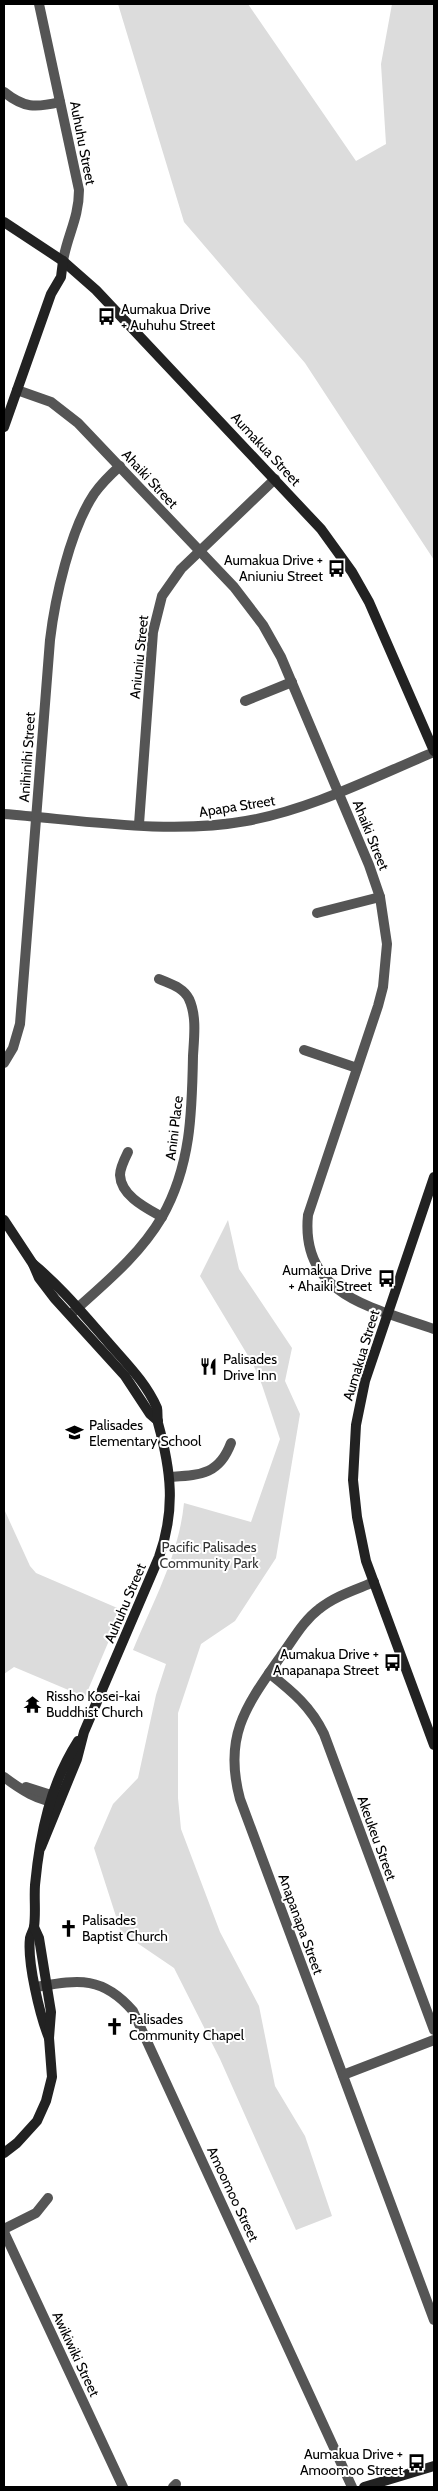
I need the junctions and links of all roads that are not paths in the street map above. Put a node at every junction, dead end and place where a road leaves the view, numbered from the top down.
1 (39, 4) edge
2 (4, 92) edge
3 (60, 102) junction
4 (4, 222) edge
5 (63, 261) junction
6 (17, 390) junction
7 (4, 427) edge
8 (120, 466) junction
9 (275, 479) junction
10 (200, 551) junction
11 (292, 682) junction
12 (245, 701) dead end
13 (434, 752) edge
14 (338, 791) junction
15 (4, 814) edge
16 (36, 816) junction
17 (139, 824) junction
18 (380, 896) junction
19 (317, 913) dead end
20 (159, 979) dead end
21 (304, 1050) dead end
22 (4, 1063) edge
23 (357, 1068) junction
24 (128, 1152) dead end
25 (434, 1177) edge
26 (162, 1217) junction
27 (4, 1220) edge
28 (32, 1264) junction
29 (78, 1308) junction
30 (388, 1313) junction
31 (69, 1315) junction
32 (434, 1329) edge
33 (158, 1421) junction
34 (231, 1443) dead end
35 (170, 1476) junction
36 (374, 1582) junction
37 (269, 1673) junction
38 (434, 1745) edge
39 (4, 1777) edge
40 (53, 1800) junction
41 (34, 1927) junction
42 (46, 1985) junction
43 (36, 1987) junction
44 (434, 2030) edge
45 (50, 2038) junction
46 (434, 2040) edge
47 (343, 2074) junction
48 (4, 2153) edge
49 (48, 2198) dead end
50 (4, 2230) edge
51 (434, 2320) edge
52 (434, 2466) edge
53 (123, 2487) edge
54 (352, 2487) edge
55 (364, 2487) edge

1 - 3 street, Auhuhu Street
2 - 3 street
3 - 5 street, Auhuhu Street
4 - 5 street, Aumakua Street
5 - 6 street, Auhuhu Street
5 - 9 street, Aumakua Street
6 - 7 street, Auhuhu Street
6 - 8 street, Ahaiki Street
8 - 10 street, Ahaiki Street
8 - 16 street, Anihinihi Street
9 - 10 street, Aniuniu Street
9 - 13 street, Aumakua Street
10 - 11 street, Ahaiki Street
10 - 17 street, Aniuniu Street
11 - 12 street
11 - 14 street, Ahaiki Street
13 - 14 street, Apapa Street
14 - 17 street, Apapa Street
14 - 18 street, Ahaiki Street
15 - 16 street, Apapa Street
16 - 17 street, Apapa Street
16 - 22 street, Anihinihi Street
18 - 19 street
18 - 23 street, Ahaiki Street
20 - 26 street, Anini Place
21 - 23 street
23 - 30 street, Ahaiki Street
24 - 26 street
25 - 30 street, Aumakua Street
26 - 29 street, Anini Place
27 - 28 street, Auhuhu Street
28 - 29 street, Auhuhu Street
28 - 31 street, Auhuhu Street
29 - 31 street, Anini Place
29 - 33 street, Auhuhu Street
30 - 32 street, Ahaiki Street
30 - 36 street, Aumakua Street
31 - 33 street, Auhuhu Street
33 - 35 street, Auhuhu Street
34 - 35 street
35 - 40 street, Auhuhu Street
36 - 37 street, Anapanapa Street
36 - 38 street, Aumakua Street
37 - 44 street, Akeukeu Street
37 - 47 street, Anapanapa Street
39 - 40 street
40 - 41 street, Auhuhu Street
41 - 42 street, Auhuhu Street
41 - 43 street, Auhuhu Street
42 - 43 street, Amoomoo Street
42 - 45 street, Auhuhu Street
42 - 54 street, Amoomoo Street
43 - 45 street, Auhuhu Street
45 - 48 street, Auhuhu Street
46 - 47 street
47 - 51 street, Anapanapa Street
49 - 50 street
50 - 53 street, Awikiwiki Street
52 - 55 street

